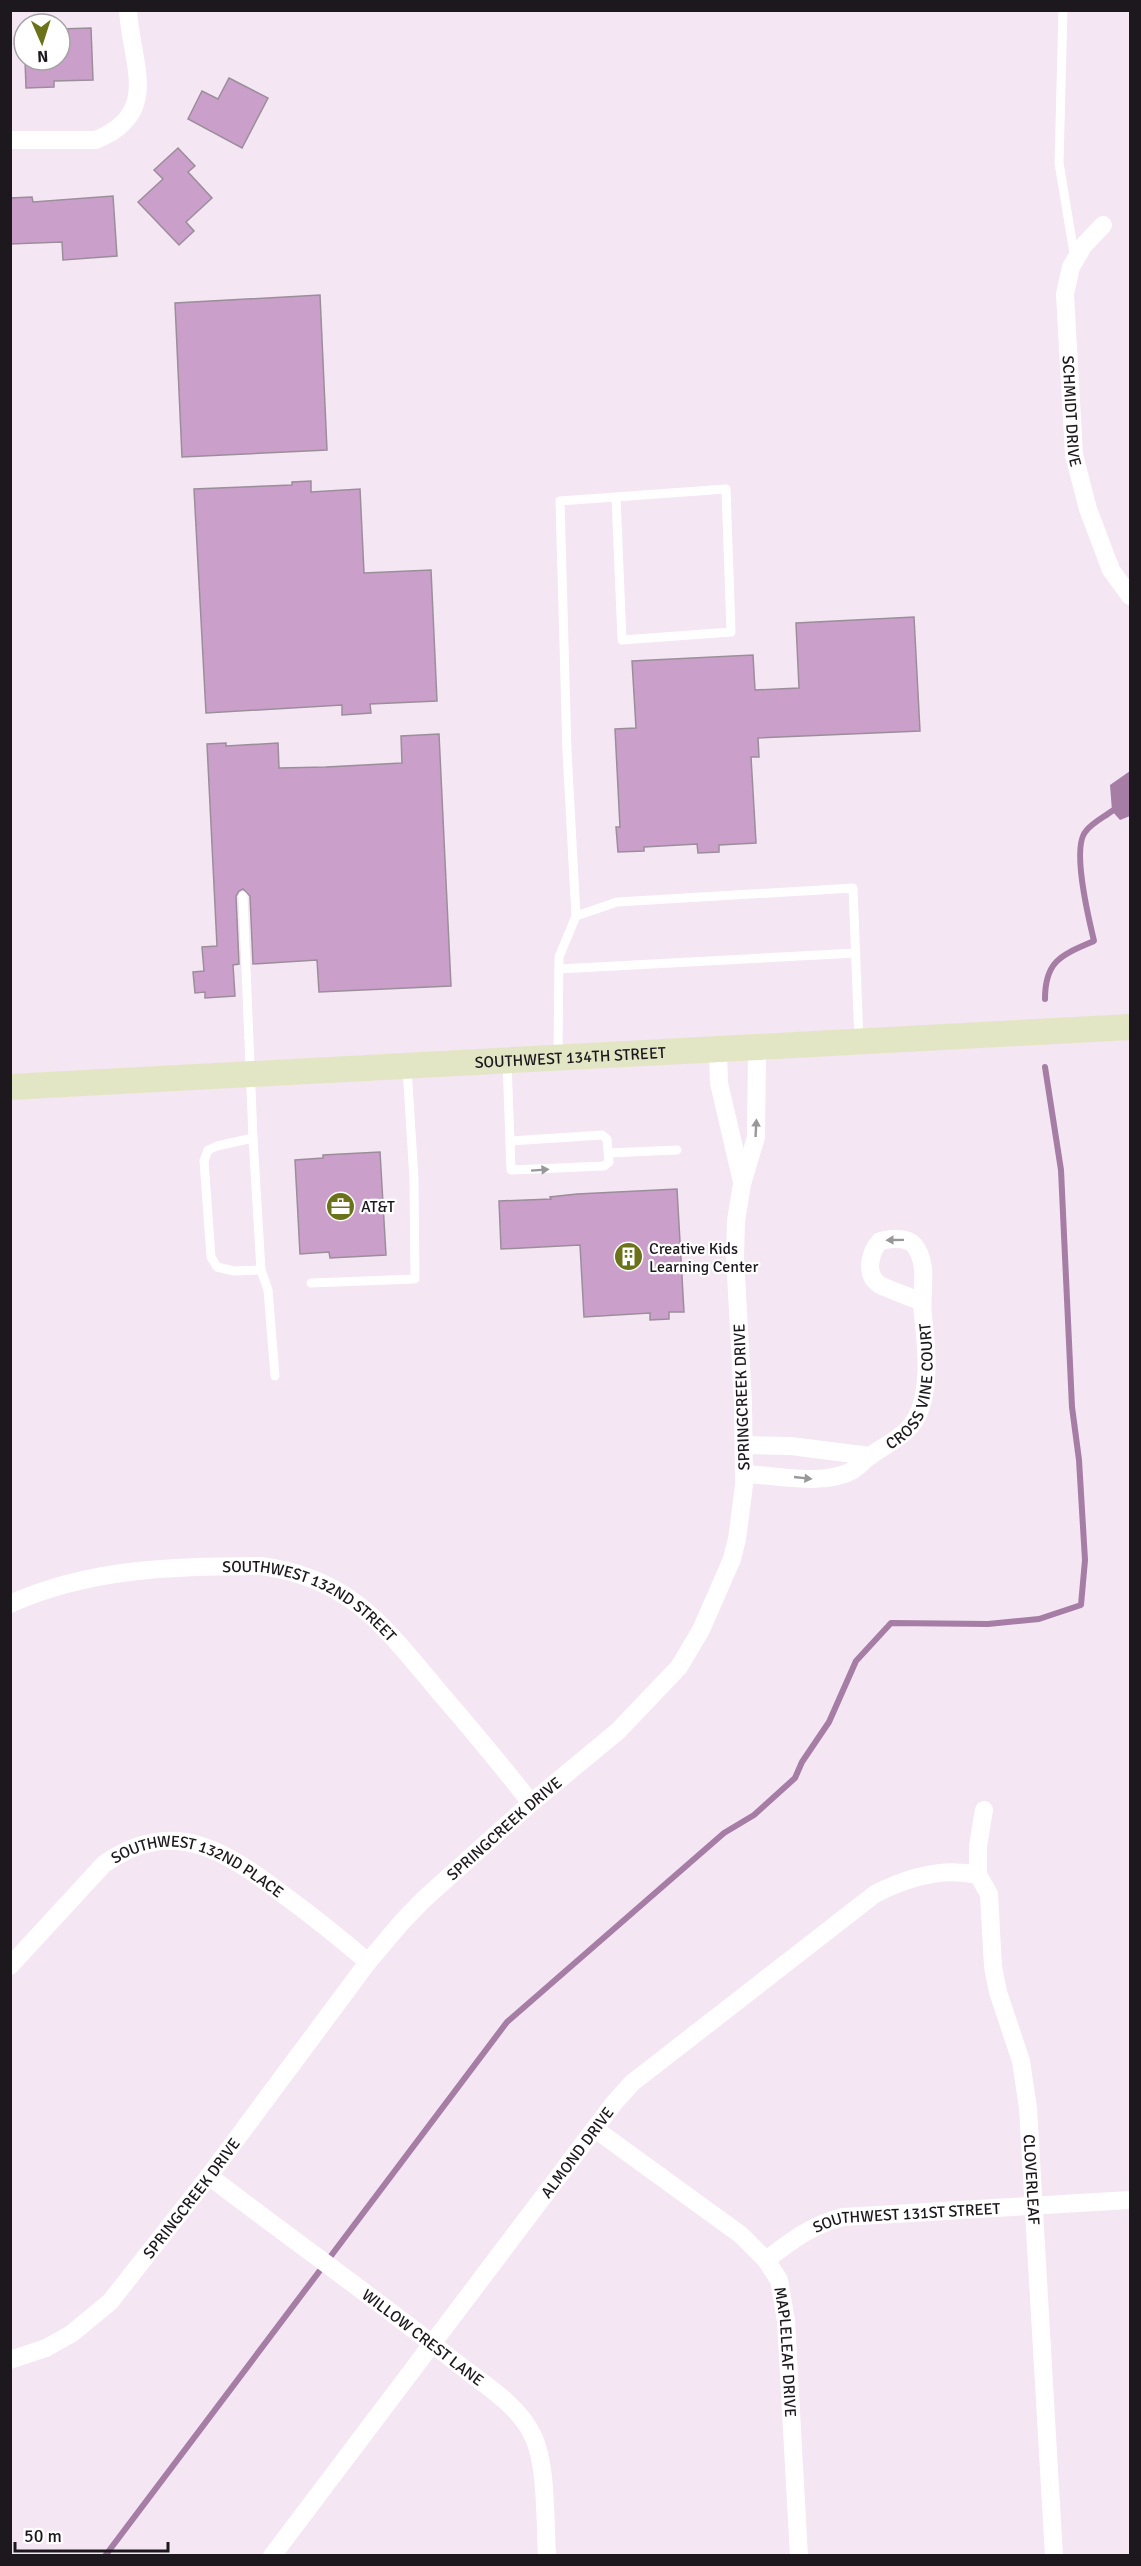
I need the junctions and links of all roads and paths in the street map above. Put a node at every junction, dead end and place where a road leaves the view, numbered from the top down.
1 (128, 10) edge
2 (1064, 10) edge
3 (10, 140) edge
4 (1103, 225) dead end
5 (1075, 261) junction
6 (616, 497) junction
7 (1131, 596) edge
8 (243, 896) dead end
9 (576, 916) junction
10 (856, 953) junction
11 (559, 969) junction
12 (1131, 1027) edge
13 (859, 1042) junction
14 (757, 1047) junction
15 (718, 1049) junction
16 (558, 1058) junction
17 (507, 1060) junction
18 (407, 1066) junction
19 (251, 1074) junction
20 (10, 1086) edge
21 (253, 1138) junction
22 (510, 1142) junction
23 (677, 1150) dead end
24 (609, 1153) junction
25 (742, 1184) junction
26 (261, 1270) junction
27 (311, 1284) dead end
28 (921, 1302) dead end
29 (275, 1376) dead end
30 (744, 1445) junction
31 (870, 1456) junction
32 (745, 1474) junction
33 (10, 1604) edge
34 (531, 1803) junction
35 (984, 1810) dead end
36 (978, 1875) junction
37 (368, 1962) junction
38 (10, 1966) edge
39 (595, 2129) junction
40 (209, 2176) junction
41 (1131, 2200) edge
42 (1032, 2206) junction
43 (766, 2260) junction
44 (432, 2343) junction
45 (10, 2360) edge
46 (272, 2556) edge
47 (547, 2556) edge
48 (798, 2556) edge
49 (1054, 2556) edge

1 - 3 street
2 - 5 lane
4 - 5 street, SCHMIDT DRIVE
5 - 7 street, SCHMIDT DRIVE
6 - 6 lane
6 - 9 lane
8 - 19 lane
9 - 10 lane
9 - 11 lane
10 - 11 lane
10 - 13 lane
11 - 16 lane
12 - 13 main road, SOUTHWEST 134TH STREET
13 - 14 main road, SOUTHWEST 134TH STREET
14 - 15 main road, SOUTHWEST 134TH STREET
25 -> 14 street, SPRINGCREEK DRIVE
15 - 16 main road, SOUTHWEST 134TH STREET
15 - 25 street, SPRINGCREEK DRIVE
16 - 17 main road, SOUTHWEST 134TH STREET
17 - 18 main road, SOUTHWEST 134TH STREET
17 - 22 lane
18 - 19 main road, SOUTHWEST 134TH STREET
18 - 27 lane
19 - 20 main road, SOUTHWEST 134TH STREET
19 - 21 lane
21 - 26 lane
21 - 26 lane
22 - 24 lane
22 -> 24 lane
23 - 24 lane
25 - 30 street, SPRINGCREEK DRIVE
26 - 29 lane
28 - 31 street, CROSS VINE COURT
30 - 31 street, CROSS VINE COURT
30 - 32 street, SPRINGCREEK DRIVE
32 -> 31 street, CROSS VINE COURT
32 - 34 street, SPRINGCREEK DRIVE
33 - 34 street, SOUTHWEST 132ND STREET
34 - 37 street, SPRINGCREEK DRIVE
35 - 36 street, CLOVERLEAF
36 - 39 street, ALMOND DRIVE
36 - 42 street, CLOVERLEAF
37 - 38 street, SOUTHWEST 132ND PLACE
37 - 40 street, SPRINGCREEK DRIVE
39 - 43 street, MAPLELEAF DRIVE
39 - 44 street, ALMOND DRIVE
40 - 44 street, WILLOW CREST LANE
40 - 45 street, SPRINGCREEK DRIVE
41 - 42 street, SOUTHWEST 131ST STREET
42 - 43 street, SOUTHWEST 131ST STREET
42 - 49 street, CLOVERLEAF
43 - 48 street, MAPLELEAF DRIVE
44 - 46 street, ALMOND DRIVE
44 - 47 street, WILLOW CREST LANE

